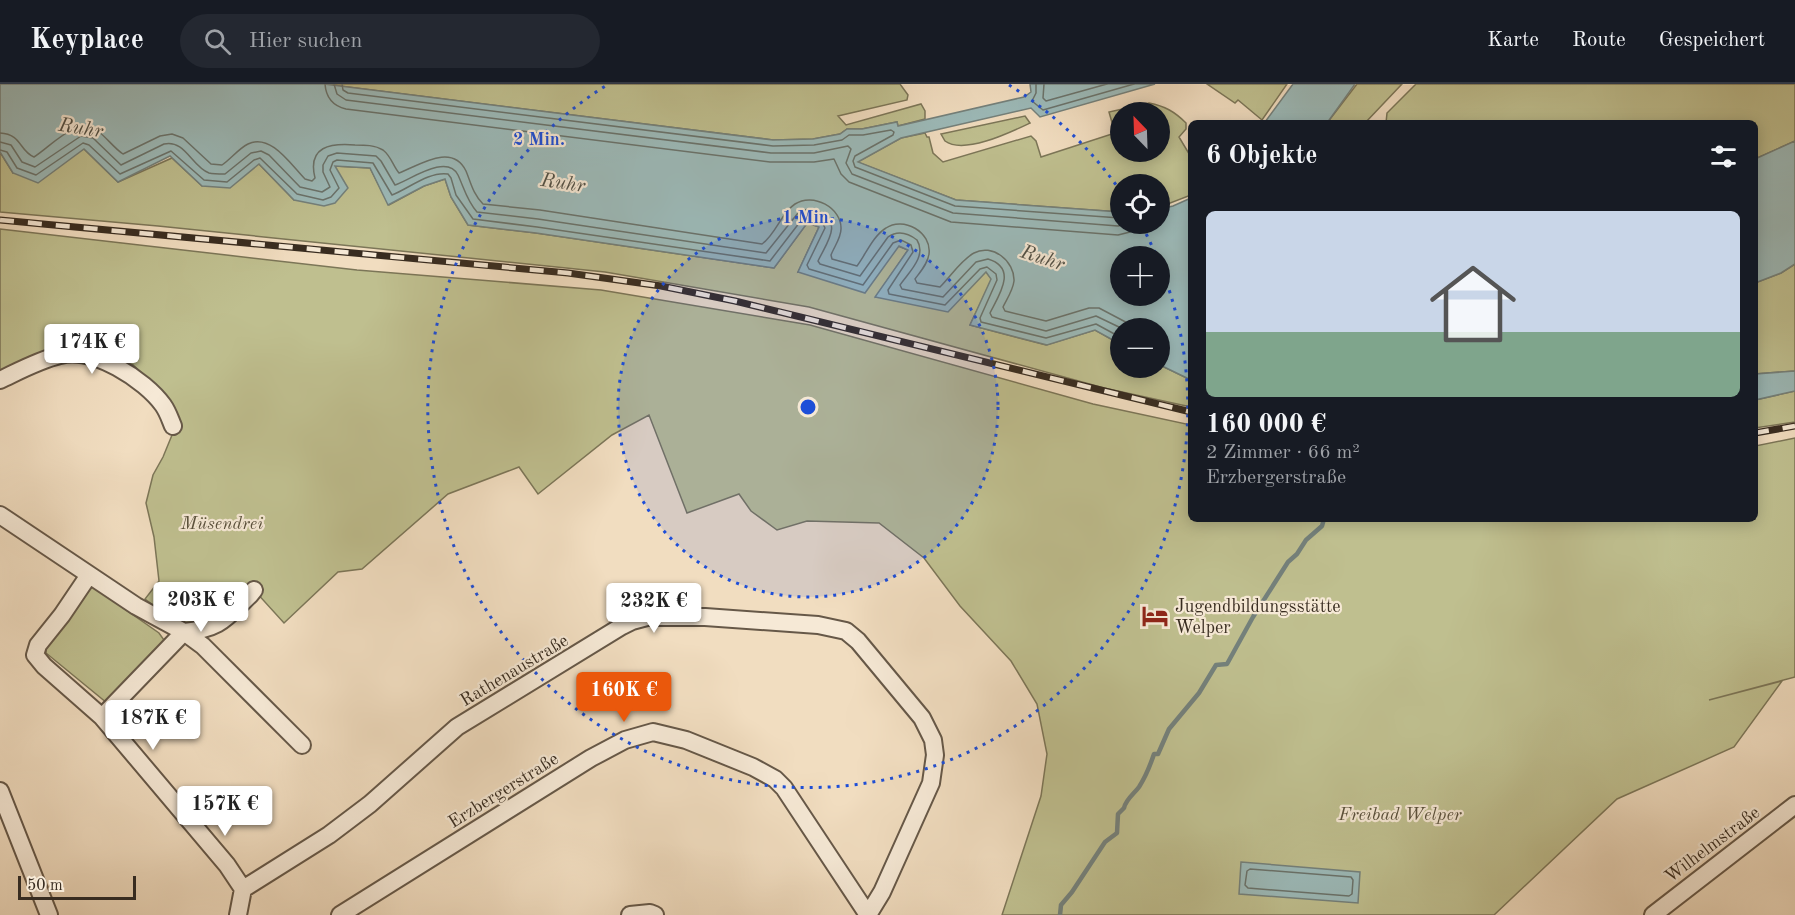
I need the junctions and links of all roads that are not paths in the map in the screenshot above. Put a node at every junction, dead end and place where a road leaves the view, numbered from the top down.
1 (0, 380) edge
2 (173, 426) dead end
3 (0, 515) edge
4 (88, 576) junction
5 (254, 590) dead end
6 (184, 632) junction
7 (102, 717) junction
8 (302, 745) dead end
9 (0, 791) edge
10 (1795, 806) edge
11 (243, 889) junction
12 (49, 915) edge
13 (238, 915) edge
14 (340, 915) edge
15 (630, 915) edge
16 (655, 915) edge
17 (868, 915) edge
18 (1653, 915) edge

1 - 2 street
3 - 4 street
4 - 6 street
4 - 7 street
5 - 6 street
6 - 7 street
6 - 8 street
7 - 11 street
9 - 12 street
10 - 18 street, Wilhelmstraße
11 - 13 street
11 - 17 street, Rathenaustraße
14 - 17 street, Erzbergerstraße
15 - 16 street

